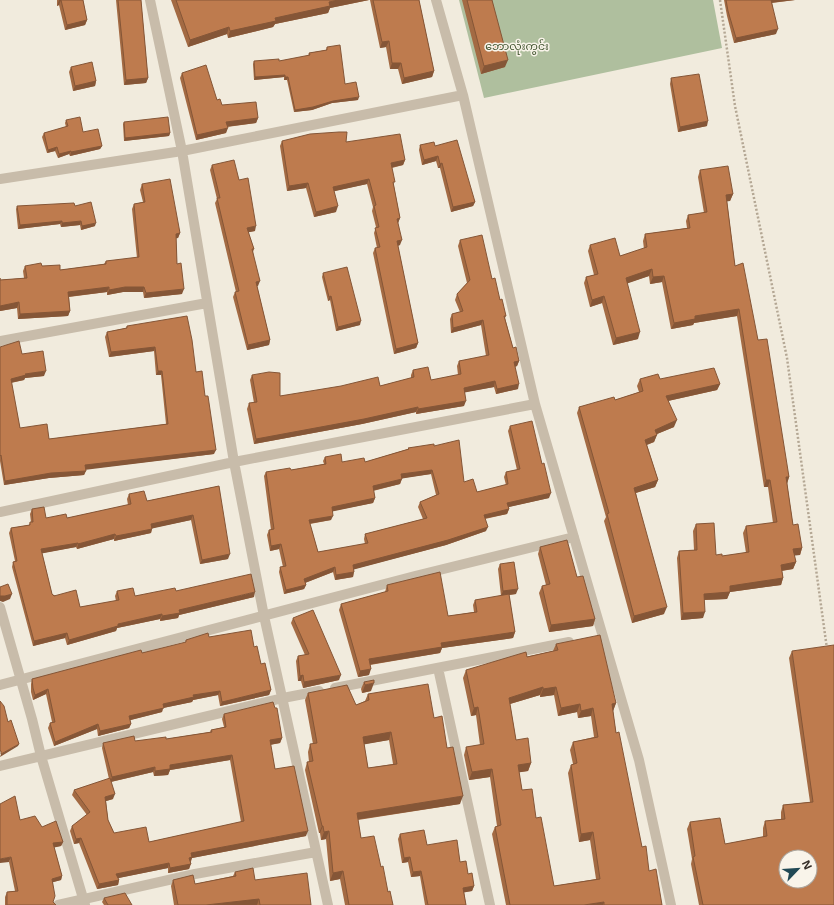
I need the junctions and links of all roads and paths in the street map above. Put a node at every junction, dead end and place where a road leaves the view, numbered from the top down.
1 (150, 0) edge
2 (436, 0) edge
3 (720, 0) edge
4 (464, 95) junction
5 (182, 151) junction
6 (0, 179) edge
7 (207, 302) junction
8 (0, 341) edge
9 (535, 404) junction
10 (234, 462) junction
11 (0, 512) edge
12 (574, 537) junction
13 (0, 607) edge
14 (264, 616) junction
15 (579, 640) edge
16 (828, 657) edge
17 (438, 668) junction
18 (21, 680) junction
19 (0, 685) edge
20 (282, 698) junction
21 (41, 756) junction
22 (0, 766) edge
23 (316, 852) junction
24 (84, 902) edge
25 (58, 905) edge
26 (328, 905) edge
27 (490, 905) edge
28 (671, 905) edge

1 - 5 street
2 - 4 street
3 - 16 path
4 - 5 street
4 - 9 street
5 - 6 street
5 - 7 street
7 - 8 street
7 - 10 street
9 - 10 street
9 - 12 street
10 - 11 street
10 - 14 street
12 - 14 street
12 - 28 street
13 - 18 street
14 - 18 street
14 - 20 street
15 - 17 street
17 - 20 street
17 - 27 street
18 - 19 street
18 - 21 street
20 - 21 street
20 - 23 street
21 - 22 street
21 - 24 street
23 - 24 street
23 - 26 street
24 - 25 street

